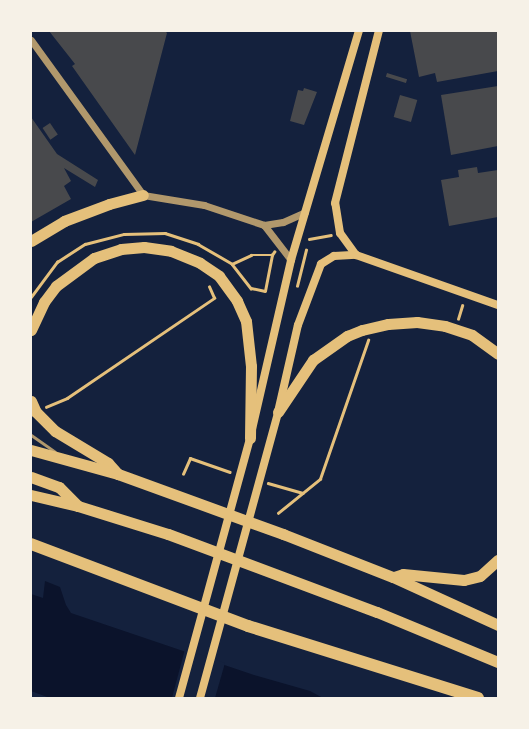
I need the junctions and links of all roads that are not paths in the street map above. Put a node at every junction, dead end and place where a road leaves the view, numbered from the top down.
1 (359, 31) edge
2 (379, 31) edge
3 (31, 40) edge
4 (143, 195) junction
5 (305, 212) junction
6 (264, 225) junction
7 (31, 240) edge
8 (356, 255) junction
9 (291, 260) junction
10 (498, 305) edge
11 (31, 330) edge
12 (498, 354) edge
13 (31, 401) edge
14 (278, 412) junction
15 (31, 435) edge
16 (250, 438) junction
17 (31, 450) edge
18 (66, 460) junction
19 (118, 474) junction
20 (31, 477) edge
21 (31, 496) edge
22 (78, 506) junction
23 (31, 544) edge
24 (498, 560) edge
25 (394, 577) junction
26 (498, 625) edge
27 (498, 662) edge
28 (179, 698) edge
29 (200, 698) edge
30 (478, 698) edge

1 - 5 main road
2 - 8 main road
3 - 4 street
4 - 6 street
4 - 7 highway
5 - 6 street
5 - 9 main road
6 - 9 street
8 - 10 main road
8 - 14 main road
9 - 16 main road
11 - 16 highway
12 - 14 highway
13 - 19 highway
14 - 29 main road
15 - 18 lane
16 - 28 main road
17 - 18 highway
18 - 19 highway
19 - 25 highway
20 - 22 highway
21 - 22 highway
22 - 27 highway
23 - 30 highway
24 - 25 highway
25 - 26 highway

